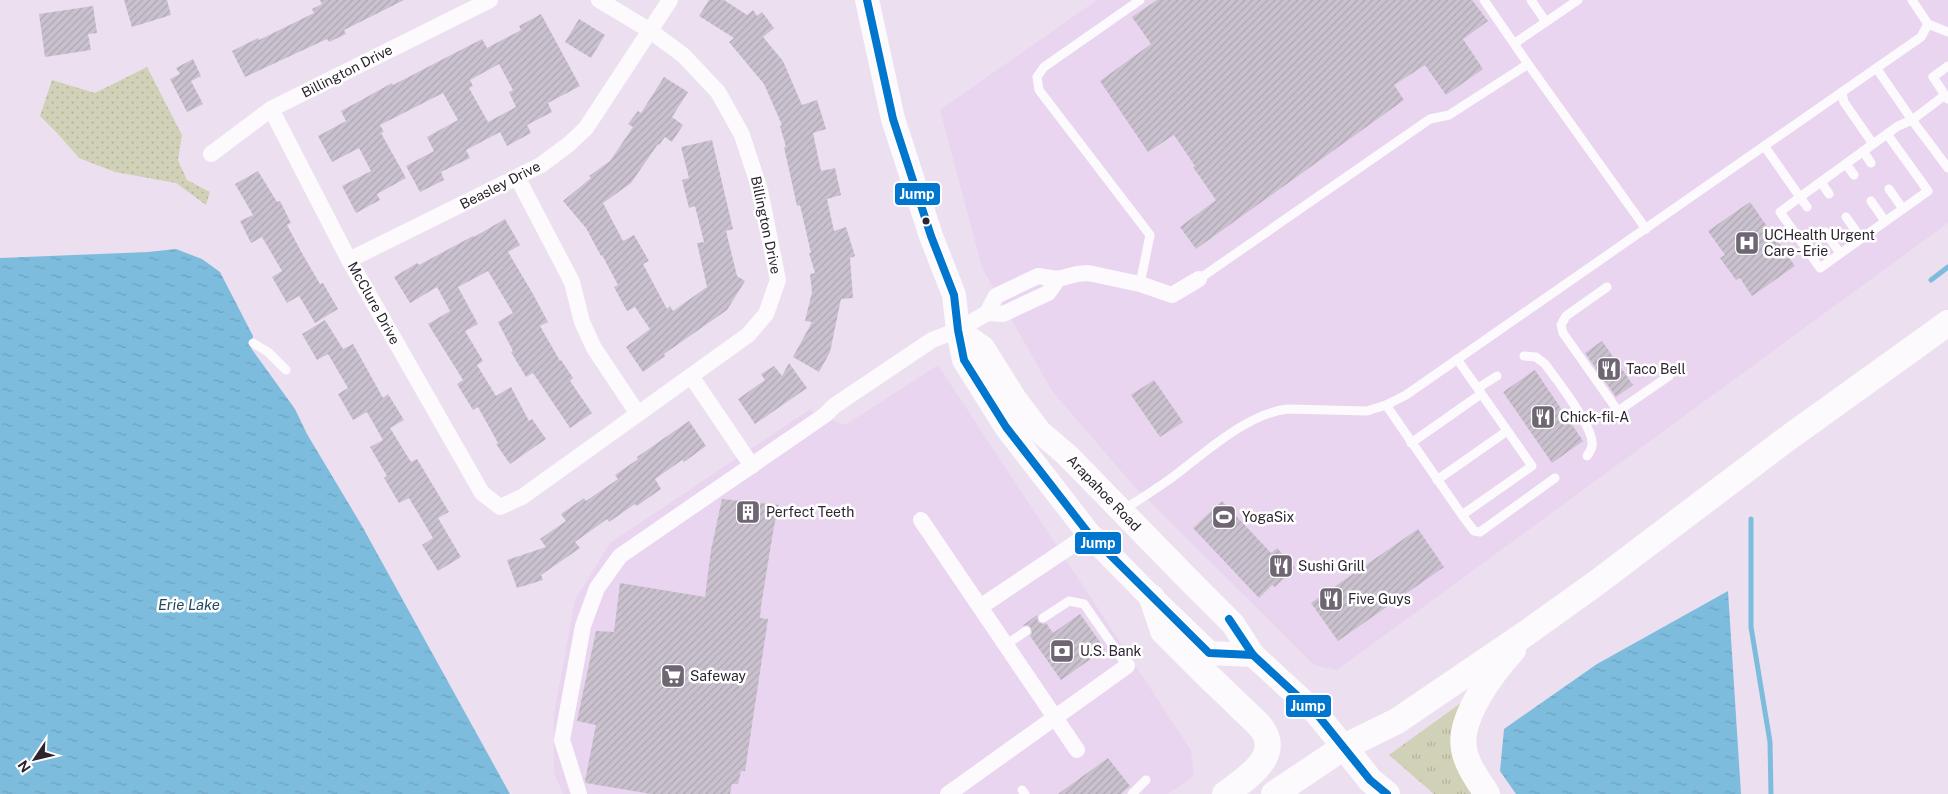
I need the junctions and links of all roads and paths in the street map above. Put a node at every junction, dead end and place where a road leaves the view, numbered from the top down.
1 (490, 0) edge
2 (599, 0) edge
3 (670, 0) edge
4 (867, 0) edge
5 (1140, 0) edge
6 (1484, 0) edge
7 (1531, 0) edge
8 (1578, 0) edge
9 (1912, 0) edge
10 (1546, 22) junction
11 (1928, 24) junction
12 (649, 30) junction
13 (1948, 32) edge
14 (1514, 43) junction
15 (1528, 64) junction
16 (1948, 66) edge
17 (1878, 69) junction
18 (1842, 93) junction
19 (1946, 97) edge
20 (271, 110) junction
21 (1912, 120) junction
22 (1887, 134) junction
23 (1873, 144) junction
24 (1765, 146) junction
25 (1863, 151) junction
26 (211, 154) dead end
27 (1871, 163) dead end
28 (1846, 164) junction
29 (1948, 168) edge
30 (1854, 176) dead end
31 (517, 177) junction
32 (1821, 182) junction
33 (1889, 189) dead end
34 (1829, 194) dead end
35 (1800, 197) junction
36 (1871, 201) dead end
37 (1807, 207) dead end
38 (1903, 209) junction
39 (1846, 218) dead end
40 (1885, 221) junction
41 (1646, 229) junction
42 (1825, 232) dead end
43 (1861, 238) junction
44 (1840, 253) junction
45 (350, 260) junction
46 (1199, 279) joint
47 (1140, 284) junction
48 (1607, 287) dead end
49 (1948, 322) edge
50 (958, 330) junction
51 (253, 343) dead end
52 (1524, 356) dead end
53 (1457, 359) junction
54 (286, 370) dead end
55 (691, 376) junction
56 (1497, 376) dead end
57 (1669, 376) dead end
58 (1479, 391) junction
59 (1386, 405) junction
60 (638, 414) junction
61 (1507, 431) junction
62 (1411, 442) junction
63 (1587, 456) dead end
64 (752, 466) junction
65 (1555, 478) dead end
66 (1437, 480) junction
67 (482, 493) joint
68 (1122, 510) junction
69 (1462, 515) junction
70 (921, 520) dead end
71 (1089, 534) junction
72 (1152, 598) junction
73 (980, 607) junction
74 (1043, 618) dead end
75 (1026, 631) dead end
76 (1528, 632) junction
77 (1006, 645) junction
78 (1253, 655) junction
79 (1127, 666) joint
80 (1055, 717) junction
81 (1344, 747) junction
82 (1077, 750) dead end
83 (1146, 780) dead end
84 (579, 794) edge
85 (948, 794) edge
86 (1132, 794) edge
87 (1225, 794) edge
88 (1274, 794) edge
89 (1387, 794) edge
90 (1487, 794) edge

1 - 20 street, Billington Drive
2 - 12 street, Billington Drive
3 - 12 street, Beasley Drive
4 - 50 main road
5 - 47 lane
6 - 14 lane
7 - 10 lane
8 - 10 lane
9 - 11 lane
10 - 14 lane
11 - 13 lane
11 - 17 lane
12 - 31 street, Beasley Drive
12 - 55 street, Billington Drive
14 - 15 lane
15 - 41 lane
15 - 46 lane
16 - 19 lane
17 - 18 lane
17 - 21 lane
18 - 23 lane
18 - 24 lane
19 - 21 lane
20 - 26 street, Billington Drive
20 - 45 street, McClure Drive
21 - 22 lane
21 - 29 lane
22 - 23 lane
22 - 38 lane
23 - 25 lane
24 - 35 lane
24 - 41 lane
25 - 27 lane
25 - 28 lane
28 - 30 lane
28 - 32 lane
31 - 45 street, Beasley Drive
31 - 60 street
32 - 34 lane
32 - 35 lane
33 - 38 lane
35 - 37 lane
35 - 44 lane
36 - 40 lane
38 - 40 lane
39 - 43 lane
40 - 43 lane
41 - 53 lane
42 - 44 lane
43 - 44 lane
45 - 67 street, McClure Drive
46 - 47 street
47 - 50 street
48 - 57 lane
49 - 76 main road
50 - 64 street
50 - 68 main road, Arapahoe Road
50 - 71 main road
51 - 54 lane
52 - 63 lane
53 - 58 lane
53 - 59 lane
55 - 60 street, Billington Drive
55 - 64 street
56 - 58 lane
58 - 61 lane
58 - 62 lane
59 - 62 lane
59 - 68 lane
60 - 67 street, Billington Drive
61 - 66 lane
61 - 69 lane
62 - 66 lane
64 - 84 street
65 - 69 lane
66 - 69 lane
68 - 78 main road, Arapahoe Road
70 - 73 street
71 - 72 main road
71 - 73 street
72 - 78 main road
72 - 87 main road
73 - 77 street
74 - 79 lane
75 - 77 lane
76 - 81 main road
76 - 90 main road
77 - 80 street
78 - 81 main road, Arapahoe Road
79 - 80 street
80 - 82 street
80 - 85 street
81 - 88 main road
81 - 89 main road, Arapahoe Road
83 - 86 lane

